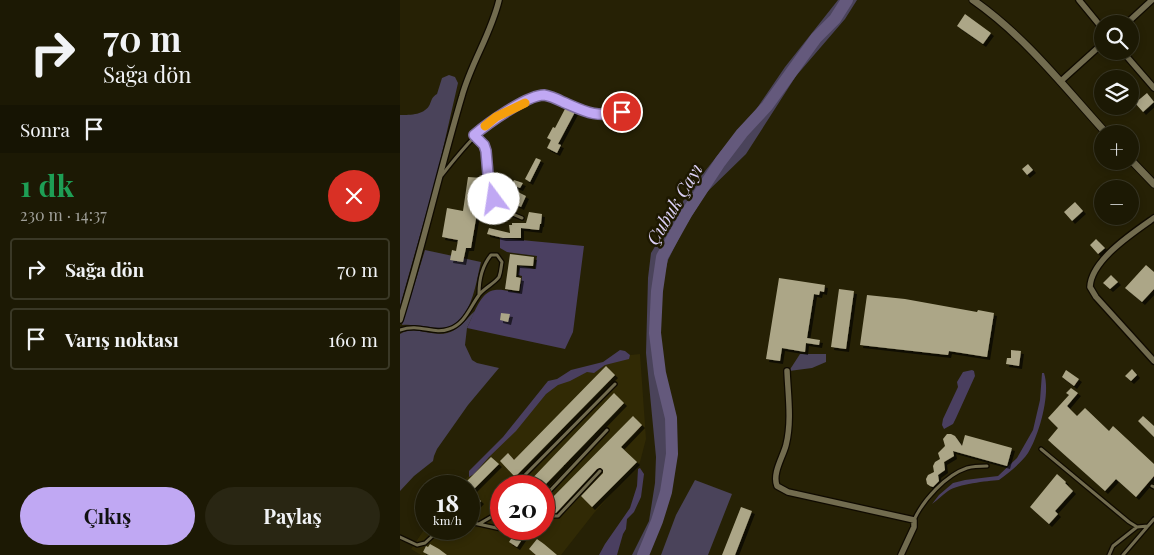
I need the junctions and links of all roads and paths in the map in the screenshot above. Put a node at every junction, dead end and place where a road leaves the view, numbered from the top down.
1 (499, 0) edge
2 (973, 0) edge
3 (1079, 0) edge
4 (1152, 0) edge
5 (1136, 15) edge
6 (1094, 18) edge
7 (1094, 51) edge
8 (1130, 60) edge
9 (1061, 81) junction
10 (1154, 88) edge
11 (622, 112) dead end
12 (1099, 125) edge
13 (474, 135) junction
14 (1139, 168) edge
15 (441, 175) junction
16 (1154, 184) edge
17 (522, 218) dead end
18 (1154, 218) edge
19 (479, 294) junction
20 (400, 320) edge
21 (400, 330) edge
22 (1154, 361) edge
23 (787, 371) dead end
24 (614, 384) dead end
25 (607, 430) dead end
26 (1041, 449) dead end
27 (987, 466) dead end
28 (600, 472) dead end
29 (525, 475) edge
30 (555, 485) edge
31 (555, 516) edge
32 (1154, 519) edge
33 (914, 520) junction
34 (1137, 526) junction
35 (1148, 526) junction
36 (400, 537) edge
37 (427, 540) edge
38 (901, 555) edge
39 (1109, 555) edge
40 (1123, 555) edge

1 - 15 street
2 - 9 street
3 - 6 street
4 - 5 street
7 - 9 street
8 - 10 street
9 - 12 street
11 - 13 lane
13 - 15 lane
13 - 17 lane
14 - 16 street
15 - 20 street
18 - 22 street
19 - 19 lane
19 - 21 lane
23 - 33 street
24 - 29 lane
25 - 30 lane
26 - 34 lane
27 - 33 lane
28 - 31 lane
32 - 35 lane
33 - 38 street
34 - 35 lane
34 - 39 lane
35 - 40 lane
36 - 37 lane

